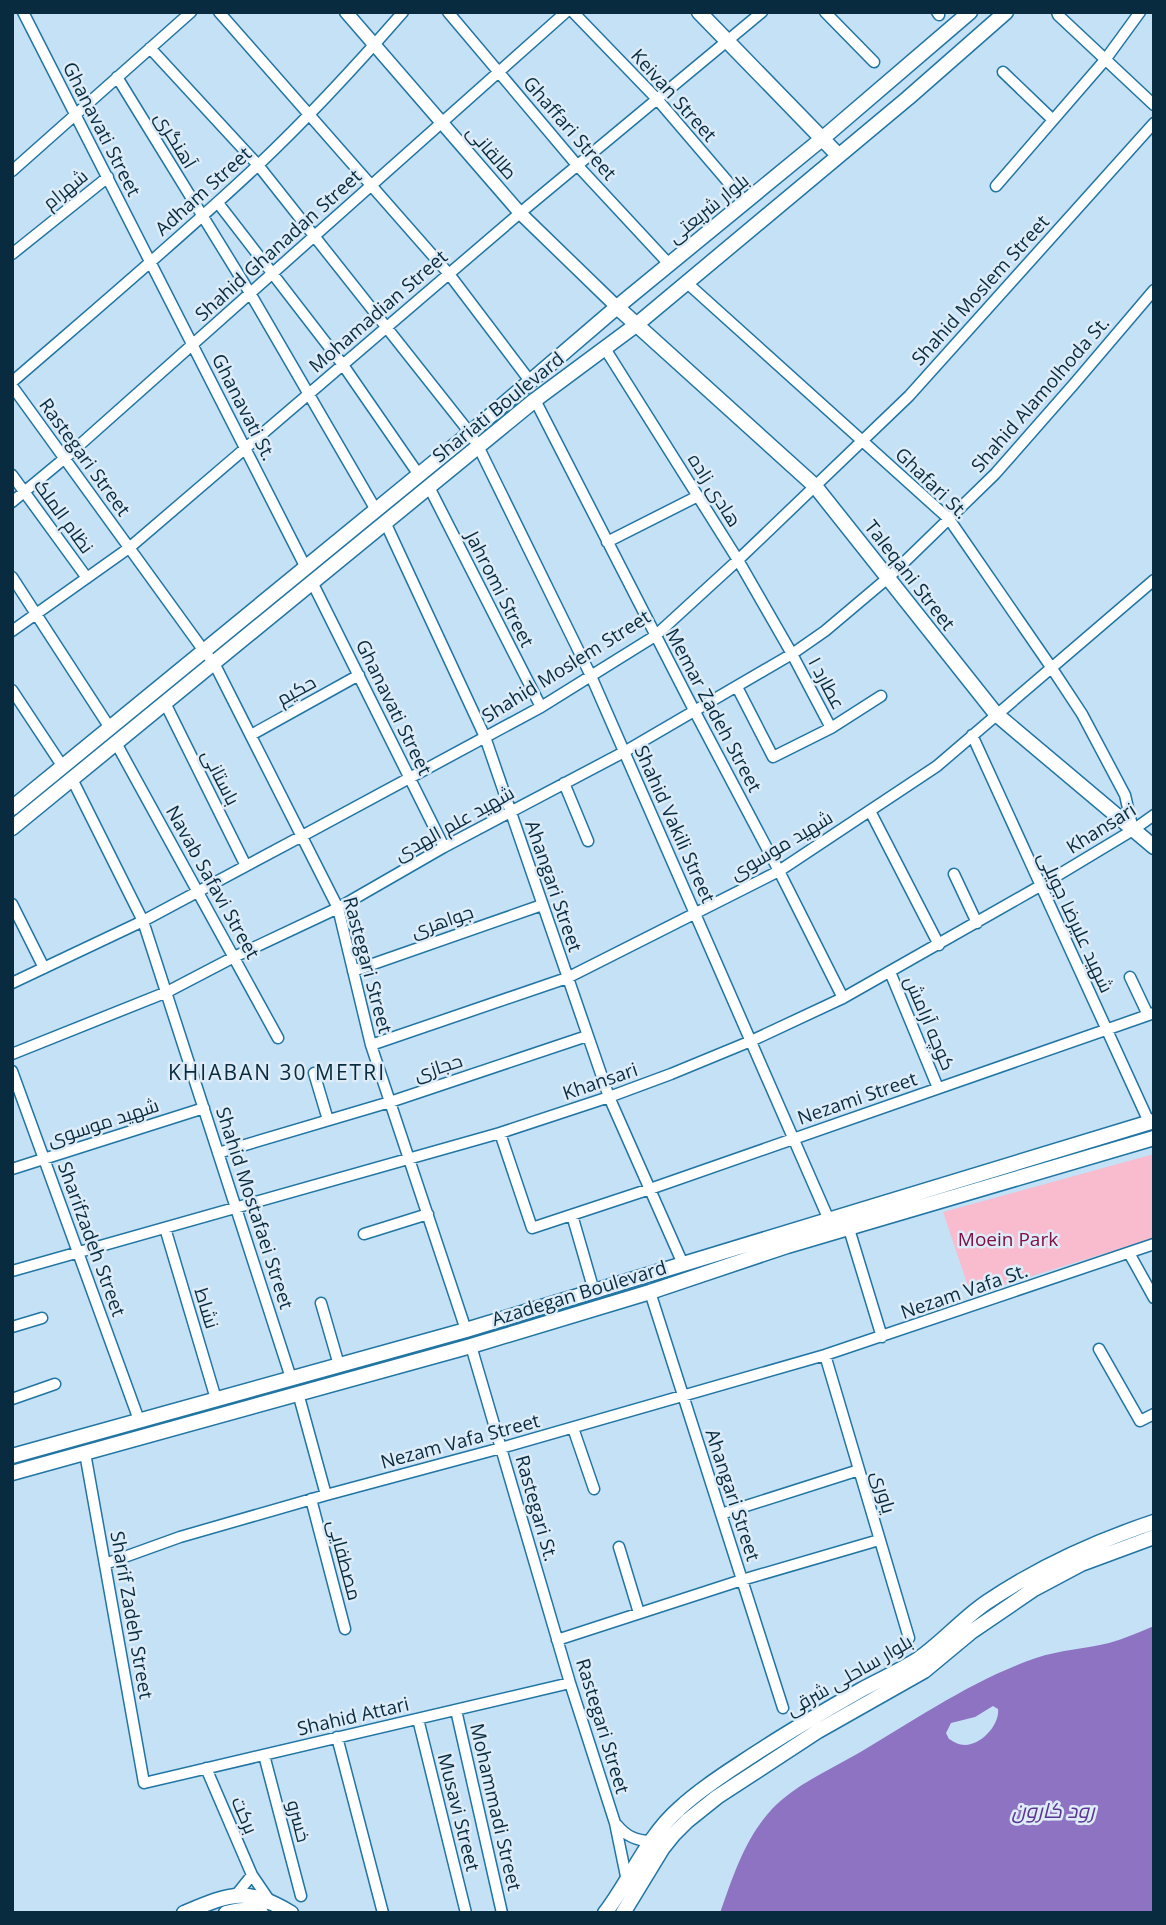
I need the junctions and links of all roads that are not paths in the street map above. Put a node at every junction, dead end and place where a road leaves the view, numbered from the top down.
1 (23, 12) edge
2 (191, 12) edge
3 (219, 12) edge
4 (346, 12) edge
5 (403, 12) edge
6 (448, 12) edge
7 (566, 12) edge
8 (573, 12) edge
9 (699, 12) edge
10 (762, 12) edge
11 (825, 12) edge
12 (970, 12) edge
13 (1006, 12) edge
14 (1057, 12) edge
15 (1140, 12) edge
16 (727, 41) junction
17 (374, 45) junction
18 (150, 48) junction
19 (1105, 60) junction
20 (874, 62) dead end
21 (499, 72) junction
22 (1003, 72) dead end
23 (117, 77) junction
24 (657, 99) junction
25 (1154, 106) edge
26 (75, 115) junction
27 (309, 115) junction
28 (1053, 120) junction
29 (442, 123) junction
30 (1154, 123) edge
31 (823, 138) junction
32 (838, 155) junction
33 (258, 165) junction
34 (578, 165) junction
35 (12, 171) edge
36 (108, 177) junction
37 (371, 186) junction
38 (996, 186) dead end
39 (218, 203) junction
40 (746, 203) junction
41 (520, 213) junction
42 (202, 217) junction
43 (314, 236) junction
44 (12, 254) edge
45 (150, 262) junction
46 (669, 264) junction
47 (272, 273) junction
48 (449, 274) junction
49 (687, 282) junction
50 (1154, 290) edge
51 (250, 293) junction
52 (618, 307) junction
53 (636, 325) junction
54 (387, 327) junction
55 (192, 344) junction
56 (604, 347) junction
57 (342, 365) junction
58 (530, 381) junction
59 (12, 384) edge
60 (308, 394) junction
61 (535, 400) junction
62 (470, 433) junction
63 (862, 441) junction
64 (478, 446) junction
65 (245, 448) junction
66 (65, 458) junction
67 (12, 475) edge
68 (419, 475) junction
69 (815, 486) junction
70 (429, 487) junction
71 (25, 492) junction
72 (698, 496) junction
73 (12, 502) edge
74 (381, 516) junction
75 (948, 519) junction
76 (607, 542) junction
77 (129, 548) junction
78 (738, 560) junction
79 (306, 568) junction
80 (12, 577) edge
81 (87, 578) junction
82 (889, 578) junction
83 (1154, 580) edge
84 (312, 582) junction
85 (36, 614) junction
86 (12, 631) edge
87 (655, 636) junction
88 (204, 652) junction
89 (792, 654) junction
90 (214, 663) junction
91 (1051, 667) junction
92 (359, 675) junction
93 (591, 676) junction
94 (737, 687) junction
95 (12, 690) edge
96 (881, 695) dead end
97 (165, 703) junction
98 (541, 707) junction
99 (695, 712) junction
100 (996, 714) junction
101 (831, 728) junction
102 (110, 729) junction
103 (972, 735) junction
104 (251, 736) junction
105 (485, 737) junction
106 (117, 743) junction
107 (624, 752) junction
108 (63, 767) junction
109 (409, 778) junction
110 (72, 779) junction
111 (564, 783) junction
112 (12, 808) edge
113 (870, 810) junction
114 (510, 811) junction
115 (1154, 815) edge
116 (12, 828) edge
117 (1133, 830) junction
118 (302, 836) junction
119 (588, 842) dead end
120 (444, 847) junction
121 (1154, 847) edge
122 (246, 866) junction
123 (779, 871) junction
124 (954, 874) dead end
125 (1040, 886) junction
126 (198, 892) junction
127 (12, 904) edge
128 (542, 905) junction
129 (338, 908) junction
130 (694, 913) junction
131 (144, 921) junction
132 (977, 923) junction
133 (939, 945) junction
134 (234, 957) junction
135 (44, 968) junction
136 (353, 971) junction
137 (890, 972) junction
138 (1129, 977) dead end
139 (567, 978) junction
140 (12, 983) edge
141 (166, 992) junction
142 (843, 998) junction
143 (1151, 1014) edge
144 (1106, 1029) junction
145 (587, 1036) junction
146 (278, 1038) dead end
147 (751, 1041) junction
148 (371, 1045) junction
149 (12, 1054) edge
150 (12, 1070) edge
151 (314, 1073) dead end
152 (938, 1088) junction
153 (609, 1097) junction
154 (390, 1102) junction
155 (204, 1108) junction
156 (328, 1120) junction
157 (1151, 1122) edge
158 (500, 1133) junction
159 (1154, 1138) edge
160 (793, 1139) junction
161 (219, 1153) junction
162 (409, 1158) junction
163 (44, 1159) junction
164 (12, 1169) edge
165 (650, 1189) junction
166 (236, 1208) junction
167 (428, 1214) junction
168 (572, 1215) junction
169 (829, 1220) junction
170 (165, 1228) junction
171 (849, 1229) junction
172 (364, 1234) dead end
173 (1154, 1244) edge
174 (78, 1253) junction
175 (1129, 1253) junction
176 (683, 1264) junction
177 (12, 1271) edge
178 (594, 1291) junction
179 (650, 1292) junction
180 (1154, 1298) edge
181 (321, 1303) dead end
182 (41, 1318) dead end
183 (12, 1327) edge
184 (466, 1330) junction
185 (882, 1337) junction
186 (471, 1346) junction
187 (1099, 1349) dead end
188 (825, 1355) junction
189 (339, 1365) junction
190 (291, 1378) junction
191 (55, 1384) dead end
192 (251, 1389) junction
193 (298, 1394) junction
194 (684, 1396) junction
195 (12, 1399) edge
196 (216, 1399) junction
197 (256, 1405) junction
198 (1154, 1414) edge
199 (139, 1420) junction
200 (573, 1428) junction
201 (501, 1448) junction
202 (85, 1453) junction
203 (12, 1456) edge
204 (859, 1470) junction
205 (12, 1473) edge
206 (594, 1489) dead end
207 (326, 1495) junction
208 (311, 1499) junction
209 (721, 1514) junction
210 (1154, 1522) edge
211 (1154, 1536) edge
212 (879, 1540) junction
213 (619, 1547) dead end
214 (105, 1564) junction
215 (742, 1580) junction
216 (639, 1613) junction
217 (345, 1629) dead end
218 (909, 1638) dead end
219 (558, 1640) junction
220 (929, 1659) junction
221 (570, 1684) junction
222 (783, 1708) dead end
223 (456, 1710) junction
224 (418, 1719) junction
225 (337, 1737) junction
226 (264, 1755) junction
227 (206, 1768) junction
228 (144, 1783) joint
229 (615, 1823) junction
230 (651, 1841) junction
231 (252, 1875) junction
232 (627, 1881) junction
233 (236, 1895) junction
234 (301, 1896) dead end
235 (265, 1906) edge
236 (184, 1913) edge
237 (226, 1913) edge
238 (291, 1913) edge
239 (383, 1913) edge
240 (466, 1913) edge
241 (502, 1913) edge
242 (606, 1913) edge
243 (623, 1913) edge

1 - 26 street, Ghanavati Street
2 - 18 street
3 - 27 street
4 - 17 street, طالقانی
5 - 17 street, Adham Street
6 - 21 street, Ghaffari Street
7 - 21 street, Shahid Ghanadan Street
8 - 24 street, Keivan Street
9 - 16 main road
10 - 16 street, Mohamadian Street
11 - 20 street
12 - 31 main road
13 - 32 main road, Shariati Boulevard
14 - 19 street
15 - 19 street
16 - 24 street, Mohamadian Street
16 - 31 main road
17 - 27 street, Adham Street
17 - 29 street, طالقانی
18 - 23 street
18 - 33 street
19 - 25 street
19 - 28 street
21 - 29 street, Shahid Ghanadan Street
21 - 34 street, Ghaffari Street
22 - 28 street
23 - 26 street
23 - 42 street, آهنگری
24 - 34 street, Mohamadian Street
24 - 40 street, Keivan Street
26 - 35 street
26 - 36 street, Ghanavati Street
27 - 33 street, Adham Street
27 - 37 street
28 - 38 street
29 - 37 street, Shahid Ghanadan Street
29 - 41 street, طالقانی
30 - 63 street, Shahid Moslem Street
31 - 32 main road
31 - 40 main road, بلوار شریعتی
32 - 49 main road, Shariati Boulevard
33 - 39 street, Adham Street
33 - 43 street
34 - 41 street, Mohamadian Street
34 - 46 street, Ghaffari Street
36 - 44 street, شهرام
36 - 45 street, Ghanavati Street
37 - 43 street, Shahid Ghanadan Street
37 - 48 street
39 - 42 street, Adham Street
39 - 47 street
40 - 46 main road, بلوار شریعتی
41 - 48 street, Mohamadian Street
41 - 52 street, طالقانی
42 - 45 street, Adham Street
42 - 51 street, آهنگری
43 - 47 street, Shahid Ghanadan Street
43 - 54 street
45 - 55 street, Ghanavati St.
45 - 59 street, Adham Street
46 - 52 main road, بلوار شریعتی
47 - 51 street, Shahid Ghanadan Street
47 - 57 street
48 - 54 street, Mohamadian Street
48 - 58 street
49 - 53 main road, Shariati Boulevard
49 - 63 street, Ghafari St.
50 - 75 street, Shahid Alamolhoda St.
51 - 55 street, Shahid Ghanadan Street
51 - 60 street, آهنگری
52 - 53 main road, Taleqani Street
52 - 58 main road, Shariati Boulevard
53 - 56 main road, Shariati Boulevard
53 - 69 main road, Taleqani Street
54 - 57 street, Mohamadian Street
54 - 62 street
55 - 65 street, Ghanavati St.
55 - 66 street, Shahid Ghanadan Street
56 - 61 main road, Shariati Boulevard
56 - 72 street, هادی زاده
57 - 60 street, Mohamadian Street
57 - 68 street
58 - 62 main road, Shariati Boulevard
59 - 66 street, Rastegari Street
60 - 65 street, Mohamadian Street
60 - 74 street, آهنگری
61 - 64 main road, Shariati Boulevard
61 - 76 street, Memar Zadeh Street
62 - 64 street, Shahid Vakili Street
62 - 68 main road, Shariati Boulevard
63 - 69 street, Shahid Moslem Street
63 - 75 street, Ghafari St.
64 - 70 main road, Shariati Boulevard
64 - 93 street, Shahid Vakili Street
65 - 77 street, Mohamadian Street
65 - 79 street, Ghanavati St.
66 - 71 street, Shahid Ghanadan Street
66 - 77 street, Rastegari Street
67 - 71 street, نظام الملک
68 - 74 main road, Shariati Boulevard
69 - 78 street, Shahid Moslem Street
69 - 82 main road, Taleqani Street
70 - 74 main road, Shariati Boulevard
70 - 98 street, Jahromi Street
71 - 73 street, Shahid Ghanadan Street
71 - 81 street, نظام الملک
72 - 76 street
72 - 78 street, هادی زاده
74 - 79 main road, Shariati Boulevard
74 - 84 main road, Shariati Boulevard
74 - 105 street, Ahangari Street
75 - 82 street, Shahid Alamolhoda St.
75 - 91 street, Ghafari St.
76 - 87 street, Memar Zadeh Street
77 - 81 street, Mohamadian Street
77 - 88 street, Rastegari Street
78 - 87 street, Shahid Moslem Street
78 - 89 street, هادی زاده
79 - 88 main road, Shariati Boulevard
80 - 85 street
81 - 85 street, Mohamadian Street
82 - 89 street, شهید علم الهدی
82 - 100 main road, Taleqani Street
83 - 91 street, شهید موسوی
84 - 90 main road, Shariati Boulevard
84 - 92 street, Ghanavati Street
85 - 86 street, Mohamadian Street
85 - 102 street
87 - 93 street, Shahid Moslem Street
87 - 99 street, Memar Zadeh Street
88 - 90 street, Rastegari Street
88 - 102 main road, Shariati Boulevard
89 - 94 street, شهید علم الهدی
89 - 101 street, عطارد ۱
90 - 97 main road, Shariati Boulevard
90 - 104 street, Rastegari Street
91 - 100 street, شهید موسوی
91 - 117 street, Ghafari St.
92 - 104 street, حکیم
92 - 109 street, Ghanavati Street
93 - 98 street, Shahid Moslem Street
93 - 107 street, Shahid Vakili Street
94 - 99 street, شهید علم الهدی
94 - 101 street
95 - 108 street
96 - 101 street
97 - 106 main road, Shariati Boulevard
97 - 122 street, باستانی
98 - 105 street, Shahid Moslem Street
99 - 107 street, شهید علم الهدی
99 - 123 street, Memar Zadeh Street
100 - 103 street, شهید موسوی
100 - 117 main road, Taleqani Street
102 - 108 main road, Shariati Boulevard
103 - 113 street, شهید موسوی
103 - 125 street, شهید علیرضا جویلی
104 - 118 street, Rastegari Street
105 - 109 street, Shahid Moslem Street
105 - 114 street, Ahangari Street
106 - 110 main road, Shariati Boulevard
106 - 126 street, Navab Safavi Street
107 - 111 street, شهید علم الهدی
107 - 130 street, Shahid Vakili Street
108 - 112 main road, Shariati Boulevard
109 - 118 street, Shahid Moslem Street
109 - 120 street, Ghanavati Street
110 - 116 main road, Shariati Boulevard
110 - 131 street, Shahid Mostafaei Street
111 - 114 street, شهید علم الهدی
111 - 119 street
113 - 123 street, شهید موسوی
113 - 133 street
114 - 120 street, شهید علم الهدی
114 - 128 street, Ahangari Street
115 - 117 street, Khansari
117 - 121 main road, Taleqani Street
117 - 125 street, Khansari
118 - 122 street, Shahid Moslem Street
118 - 129 street, Rastegari Street
120 - 129 street, شهید علم الهدی
122 - 126 street, Shahid Moslem Street
123 - 130 street, شهید موسوی
123 - 142 street, Memar Zadeh Street
124 - 132 street
125 - 132 street, Khansari
125 - 144 street, شهید علیرضا جویلی
126 - 131 street, Shahid Moslem Street
126 - 134 street, Navab Safavi Street
127 - 135 street
128 - 136 street, جواهری
128 - 139 street, Ahangari Street
129 - 134 street, شهید علم الهدی
129 - 136 street, Rastegari Street
130 - 139 street, شهید موسوی
130 - 147 street, Shahid Vakili Street
131 - 135 street, Shahid Moslem Street
131 - 141 street, Shahid Mostafaei Street
132 - 133 street, Khansari
133 - 137 street, Khansari
134 - 141 street, شهید علم الهدی
134 - 146 street, Navab Safavi Street
135 - 140 street, Shahid Moslem Street
136 - 148 street, Rastegari Street
137 - 142 street, Khansari
137 - 152 street, کوچه آرامش
138 - 143 street
139 - 145 street, Ahangari Street
139 - 148 street, شهید موسوی
141 - 149 street, شهید علم الهدی
141 - 155 street, Shahid Mostafaei Street
142 - 147 street, Khansari
143 - 144 street, Nezami Street
144 - 152 street, Nezami Street
144 - 157 street, شهید علیرضا جویلی
145 - 153 street, Ahangari Street
145 - 154 street, حجازی
147 - 153 street, Khansari
147 - 160 street, Shahid Vakili Street
148 - 154 street, Rastegari Street
150 - 163 street, Sharifzadeh Street
151 - 156 street
152 - 160 street, Nezami Street
153 - 158 street, Khansari
153 - 165 street, Ahangari Street
154 - 156 street, حجازی
154 - 162 street, Rastegari Street
155 - 161 street, Shahid Mostafaei Street
155 - 163 street, شهید موسوی
156 - 161 street, حجازی
157 - 169 main road, Azadegan Boulevard
158 - 162 street, Khansari
158 - 168 street, Nezami Street
159 - 171 main road, Azadegan Boulevard
160 - 165 street, Nezami Street
160 - 169 street, Shahid Vakili Street
161 - 166 street, Shahid Mostafaei Street
162 - 166 street, Khansari
162 - 167 street, Rastegari Street
163 - 164 street, شهید موسوی
163 - 174 street, Sharifzadeh Street
165 - 168 street, Nezami Street
165 - 176 street, Ahangari Street
166 - 170 street, Khansari
166 - 190 street, Shahid Mostafaei Street
167 - 172 street
167 - 184 street, Rastegari Street
168 - 178 street
169 - 176 main road, Azadegan Boulevard
170 - 174 street, Khansari
170 - 196 street, نشاط
171 - 179 main road, Azadegan Boulevard
171 - 185 street
173 - 175 street, Nezam Vafa St.
174 - 177 street, Khansari
174 - 199 street, Sharifzadeh Street
175 - 180 street
175 - 185 street, Nezam Vafa St.
176 - 178 main road, Azadegan Boulevard
178 - 184 main road, Azadegan Boulevard
179 - 186 main road, Azadegan Boulevard
179 - 194 street, Ahangari Street
181 - 189 street
182 - 183 street
184 - 189 main road, Azadegan Boulevard
185 - 188 street, Nezam Vafa St.
186 - 193 main road, Azadegan Boulevard
186 - 201 street, Rastegari St.
187 - 198 street
188 - 194 street, Nezam Vafa Street
188 - 204 street, یاوری
189 - 190 main road, Azadegan Boulevard
190 - 192 main road, Azadegan Boulevard
191 - 195 street
192 - 196 main road, Azadegan Boulevard
192 - 197 main road
193 - 197 main road, Azadegan Boulevard
193 - 207 street
194 - 200 street, Nezam Vafa Street
194 - 209 street, Ahangari Street
196 - 199 main road, Azadegan Boulevard
197 - 202 main road, Azadegan Boulevard
199 - 203 main road, Azadegan Boulevard
200 - 201 street, Nezam Vafa Street
200 - 206 street
201 - 207 street, Nezam Vafa Street
201 - 219 street, Rastegari St.
202 - 205 main road, Azadegan Boulevard
202 - 214 street, Sharif Zadeh Street
204 - 209 street
204 - 212 street, یاوری
207 - 208 street, Nezam Vafa Street
208 - 214 street, Nezam Vafa Street
208 - 217 street, مصطفایی
209 - 215 street, Ahangari Street
210 - 220 main road, بلوار ساحلی شرقی
211 - 220 main road, بلوار ساحلی شرقی
212 - 215 street
212 - 218 street, یاوری
213 - 216 street
214 - 228 street, Sharif Zadeh Street
215 - 216 street
215 - 222 street, Ahangari Street
216 - 219 street
219 - 221 street, Rastegari Street
220 - 230 main road, بلوار ساحلی شرقی
220 - 243 main road, بلوار ساحلی شرقی
221 - 223 street, Shahid Attari
221 - 229 street, Rastegari Street
223 - 224 street, Shahid Attari
223 - 241 street, Mohammadi Street
224 - 225 street, Shahid Attari
224 - 240 street, Musavi Street
225 - 226 street, Shahid Attari
225 - 239 street
226 - 227 street, Shahid Attari
226 - 234 street, خسرو
227 - 228 street, Shahid Attari
227 - 231 street, برکت
229 - 230 street
229 - 232 street, Rastegari Street
230 - 232 main road, بلوار ساحلی شرقی
231 - 233 street
231 - 235 street, برکت
232 - 242 main road, بلوار ساحلی شرقی
233 - 235 main road
233 - 236 main road
235 - 237 main road
235 - 238 main road

